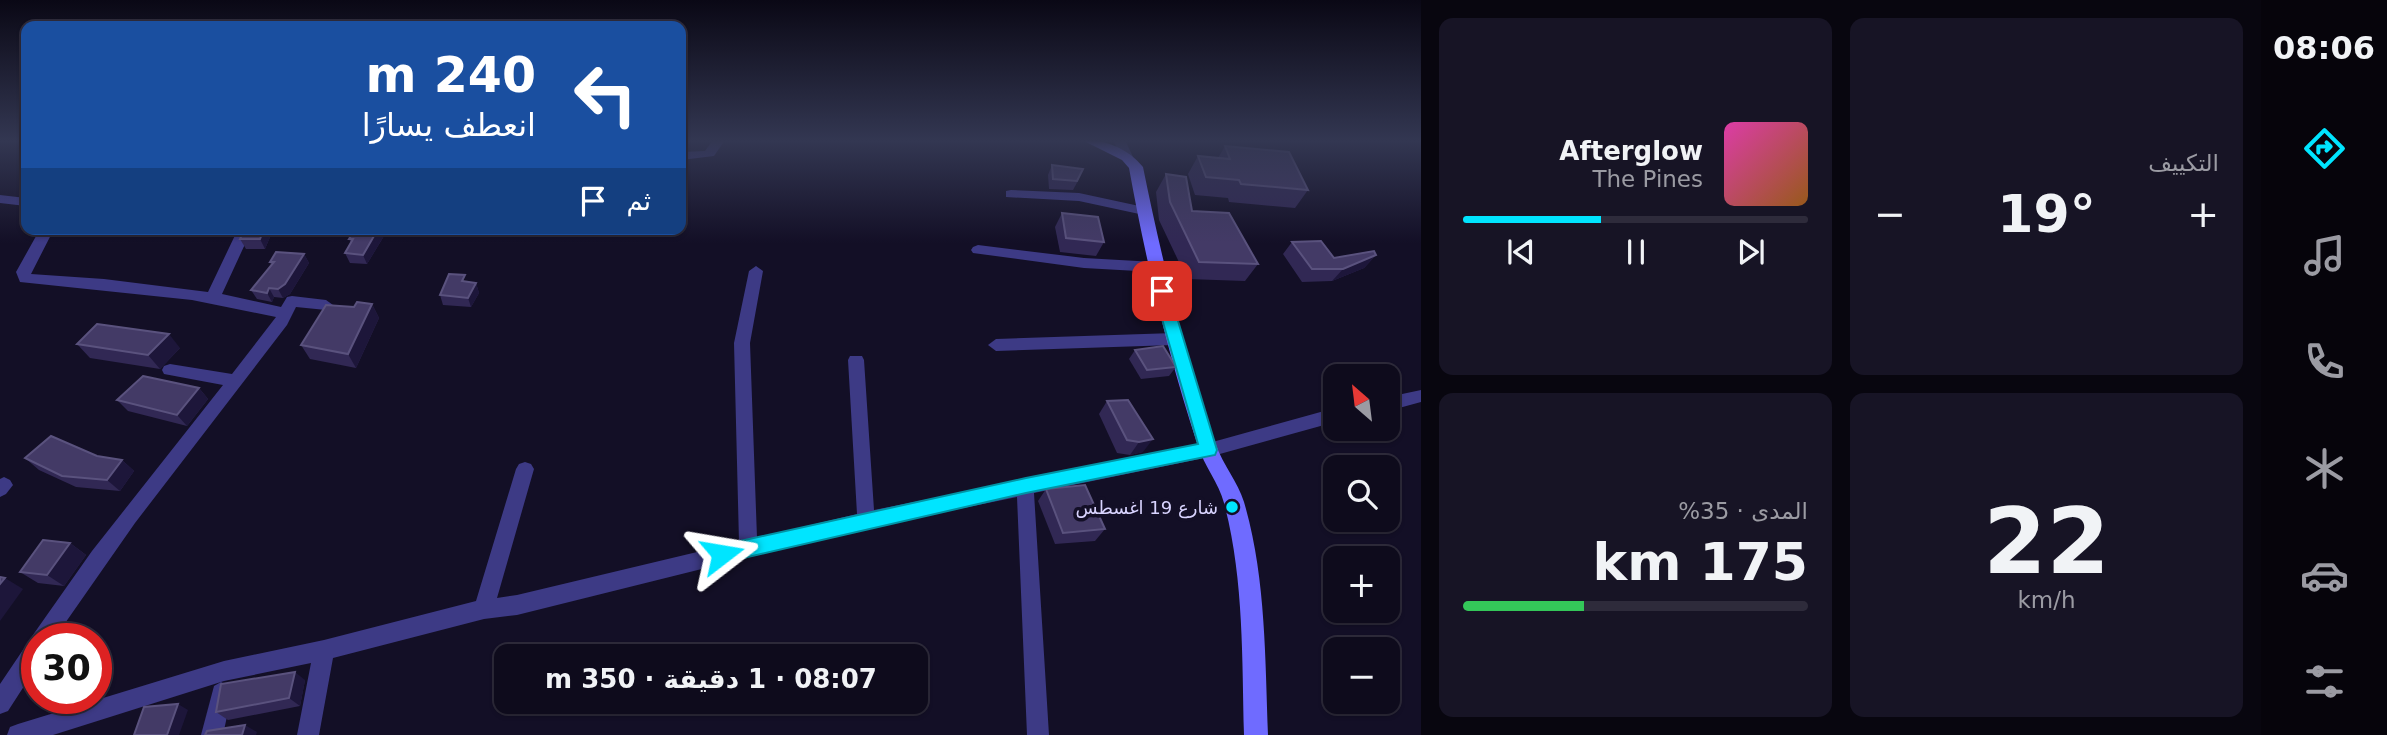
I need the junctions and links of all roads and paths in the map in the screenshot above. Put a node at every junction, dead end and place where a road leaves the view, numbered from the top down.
1 (1137, 174) edge
2 (1011, 194) dead end
3 (0, 199) edge
4 (21, 201) edge
5 (1144, 211) junction
6 (43, 235) edge
7 (242, 235) edge
8 (978, 250) dead end
9 (1155, 267) junction
10 (756, 271) dead end
11 (212, 299) junction
12 (326, 305) edge
13 (284, 314) junction
14 (1174, 338) junction
15 (996, 345) dead end
16 (856, 360) dead end
17 (170, 370) dead end
18 (237, 380) junction
19 (1421, 396) edge
20 (1400, 401) edge
21 (1323, 418) edge
22 (1209, 450) junction
23 (525, 469) dead end
24 (1026, 486) junction
25 (866, 520) junction
26 (748, 548) junction
27 (484, 609) junction
28 (53, 623) edge
29 (324, 650) junction
30 (21, 671) edge
31 (224, 671) junction
32 (0, 703) edge
33 (18, 735) edge
34 (212, 735) edge
35 (308, 735) edge
36 (1038, 735) edge
37 (1256, 735) edge

1 - 5 street
2 - 5 street
3 - 4 street
5 - 9 street
6 - 11 street
7 - 11 street
8 - 9 street
9 - 14 street
10 - 26 street
11 - 13 street
12 - 13 street
13 - 18 street
14 - 15 street
14 - 22 street
16 - 25 street
17 - 18 street
18 - 28 street
19 - 20 street
21 - 22 street
22 - 24 street
22 - 37 street
23 - 27 street
24 - 25 street
24 - 36 street
25 - 26 street
26 - 27 street
27 - 29 street
29 - 31 street
29 - 35 street
30 - 32 street
31 - 33 street
31 - 34 street

